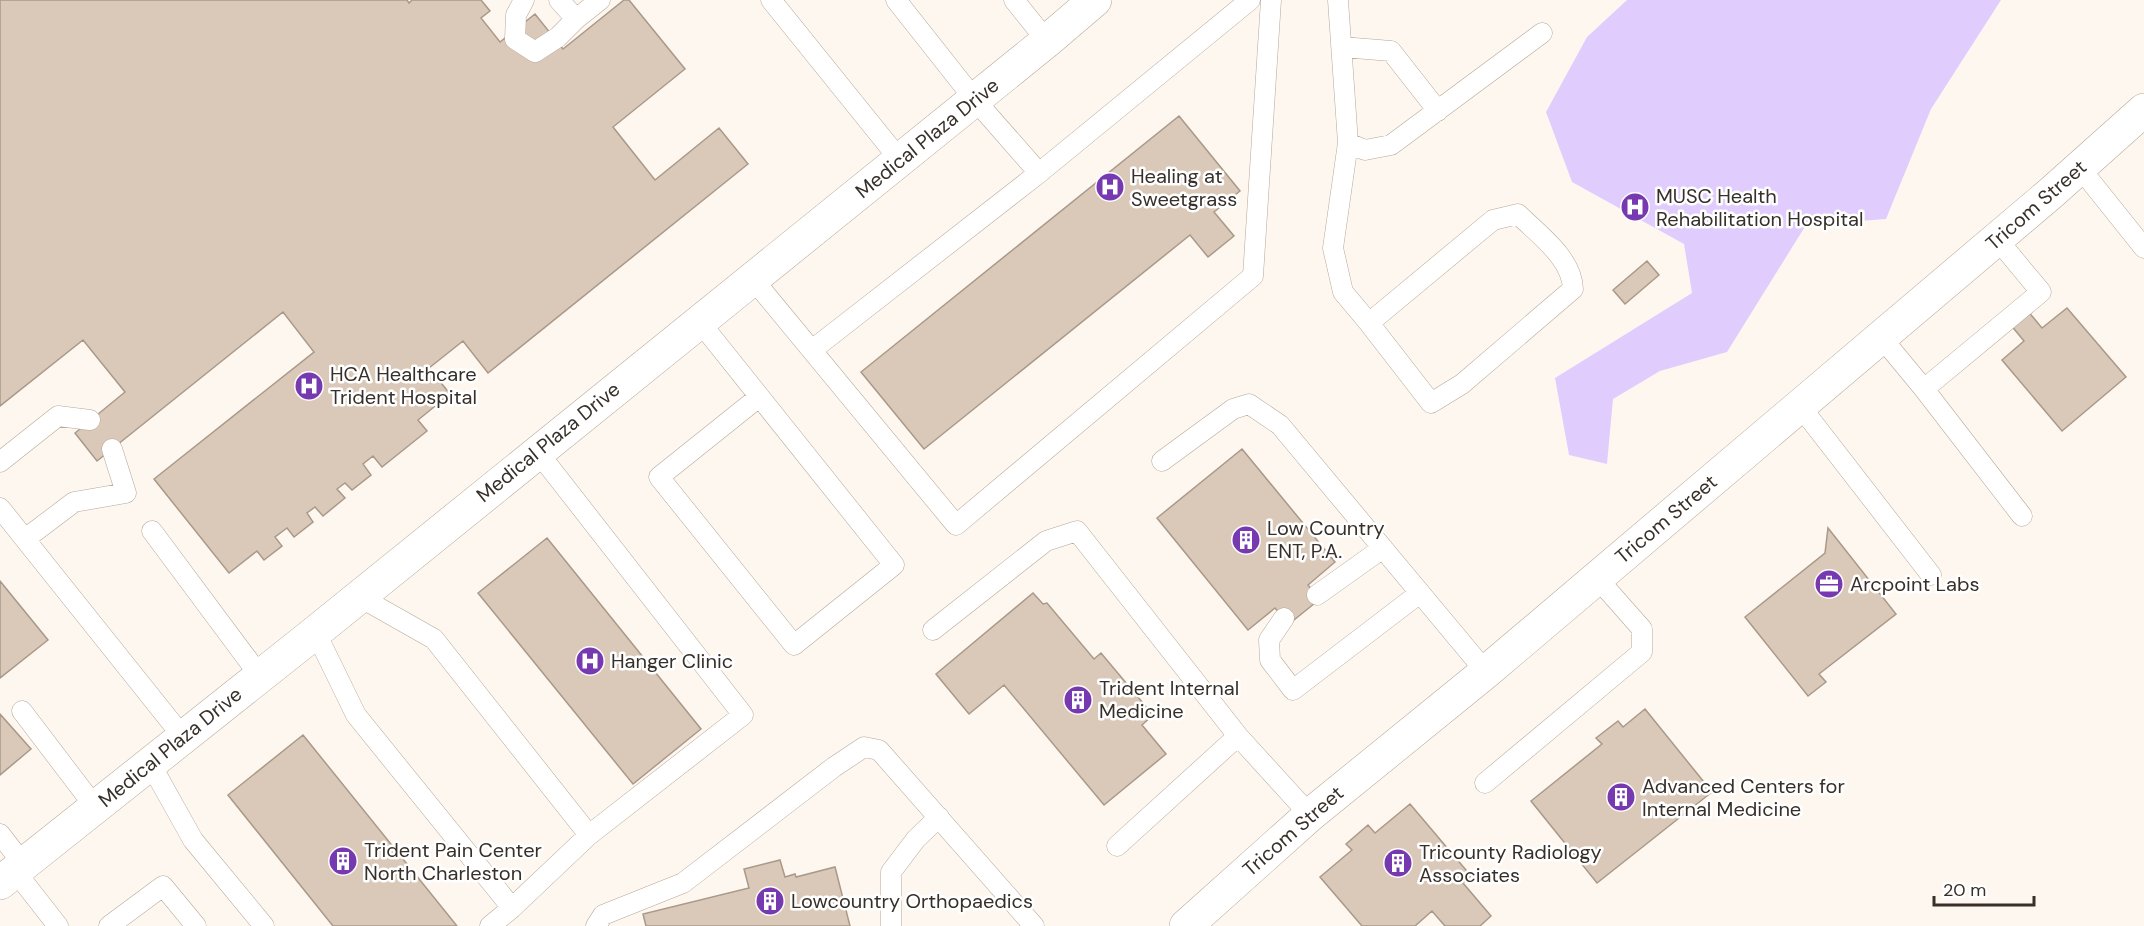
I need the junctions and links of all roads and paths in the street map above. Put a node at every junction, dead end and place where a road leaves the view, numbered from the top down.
1 (524, 0) edge
2 (560, 0) edge
3 (600, 0) edge
4 (771, 0) edge
5 (896, 0) edge
6 (1014, 0) edge
7 (1095, 0) edge
8 (1250, 0) edge
9 (1270, 0) edge
10 (1338, 0) edge
11 (576, 20) junction
12 (1542, 33) dead end
13 (1047, 41) junction
14 (1342, 47) junction
15 (975, 100) junction
16 (2144, 110) edge
17 (1438, 111) junction
18 (1348, 143) junction
19 (900, 160) junction
20 (2080, 168) junction
21 (1039, 173) junction
22 (1997, 239) junction
23 (2144, 248) edge
24 (753, 278) junction
25 (699, 321) junction
26 (1369, 323) junction
27 (1881, 337) junction
28 (812, 350) junction
29 (1924, 389) junction
30 (759, 397) junction
31 (1800, 406) junction
32 (90, 420) dead end
33 (112, 448) dead end
34 (537, 451) junction
35 (1162, 460) dead end
36 (0, 462) edge
37 (0, 508) edge
38 (2022, 516) dead end
39 (152, 531) dead end
40 (25, 540) junction
41 (1383, 548) junction
42 (1931, 575) dead end
43 (1597, 578) junction
44 (1420, 593) junction
45 (1317, 595) dead end
46 (358, 596) junction
47 (1284, 618) dead end
48 (933, 630) dead end
49 (315, 632) junction
50 (1486, 672) junction
51 (260, 676) junction
52 (22, 711) dead end
53 (1238, 736) junction
54 (183, 737) junction
55 (150, 763) junction
56 (1485, 783) dead end
57 (95, 807) junction
58 (1310, 815) junction
59 (939, 817) junction
60 (0, 834) edge
61 (589, 835) junction
62 (1117, 846) dead end
63 (13, 872) edge
64 (512, 908) junction
65 (58, 926) edge
66 (109, 926) edge
67 (196, 926) edge
68 (264, 926) edge
69 (490, 926) edge
70 (596, 926) edge
71 (891, 926) edge
72 (1034, 926) edge
73 (1186, 926) edge

1 - 11 lane
2 - 11 lane
3 - 11 lane
4 - 19 lane
5 - 15 lane
6 - 13 lane
7 - 13 street, Medical Plaza Drive
8 - 21 lane
9 - 28 lane
10 - 14 lane
12 - 17 lane
13 - 15 street, Medical Plaza Drive
14 - 17 lane
14 - 18 lane
15 - 19 street, Medical Plaza Drive
15 - 21 lane
16 - 20 street, Tricom Street
17 - 18 lane
18 - 26 lane
19 - 24 street, Medical Plaza Drive
20 - 22 street, Tricom Street
20 - 23 lane
21 - 28 lane
22 - 27 street, Tricom Street
22 - 29 lane
24 - 25 street, Medical Plaza Drive
24 - 28 lane
25 - 30 lane
25 - 34 street, Medical Plaza Drive
26 - 26 lane
27 - 29 lane
27 - 31 street, Tricom Street
29 - 38 lane
30 - 30 lane
31 - 42 lane
31 - 43 street, Tricom Street
32 - 36 lane
33 - 40 lane
34 - 46 street, Medical Plaza Drive
34 - 61 lane
35 - 41 lane
37 - 40 lane
39 - 51 lane
40 - 54 lane
41 - 44 lane
41 - 45 lane
43 - 50 street, Tricom Street
43 - 56 lane
44 - 47 lane
44 - 50 lane
46 - 49 street, Medical Plaza Drive
46 - 61 lane
48 - 53 lane
49 - 51 street, Medical Plaza Drive
49 - 64 lane
50 - 58 street, Tricom Street
51 - 54 street, Medical Plaza Drive
52 - 57 lane
53 - 58 lane
53 - 62 lane
54 - 55 street, Medical Plaza Drive
55 - 57 street, Medical Plaza Drive
55 - 68 lane
57 - 63 street, Medical Plaza Drive
58 - 73 street, Tricom Street
59 - 70 lane
59 - 71 lane
59 - 72 lane
60 - 63 lane
61 - 64 lane
63 - 65 lane
64 - 69 lane
66 - 67 lane

